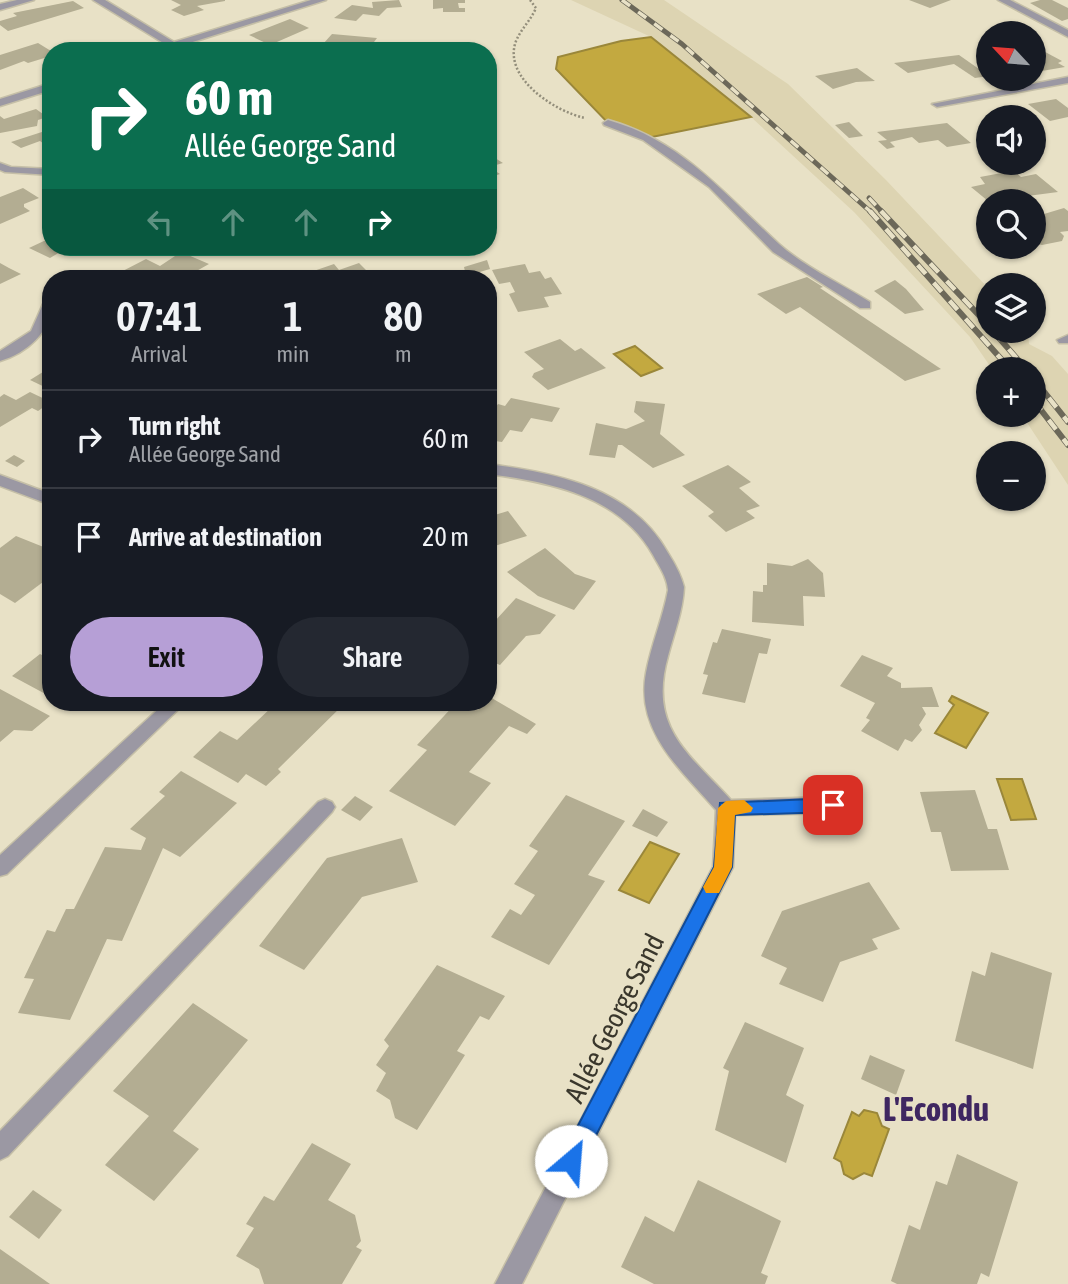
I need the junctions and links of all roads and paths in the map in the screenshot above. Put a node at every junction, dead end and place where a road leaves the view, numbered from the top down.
1 (29, 0) edge
2 (98, 0) edge
3 (321, 0) edge
4 (530, 0) edge
5 (1003, 0) edge
6 (0, 7) edge
7 (1068, 34) edge
8 (166, 42) edge
9 (181, 42) edge
10 (1068, 80) edge
11 (42, 89) edge
12 (0, 103) edge
13 (937, 104) dead end
14 (608, 123) joint
15 (0, 166) edge
16 (42, 172) edge
17 (865, 305) dead end
18 (42, 321) edge
19 (0, 358) edge
20 (497, 470) edge
21 (7, 483) edge
22 (0, 497) edge
23 (42, 497) edge
24 (167, 711) edge
25 (833, 805) dead end
26 (325, 807) dead end
27 (726, 808) junction
28 (0, 868) edge
29 (0, 1148) edge
30 (508, 1284) edge

1 - 6 street
2 - 8 street
3 - 9 street
4 - 14 path
5 - 7 street
10 - 13 street
11 - 12 street
14 - 17 street
15 - 16 street
18 - 19 street
20 - 27 street
21 - 22 street
21 - 23 street
24 - 28 street
25 - 27 street
26 - 29 street
27 - 30 street, Allée George Sand

